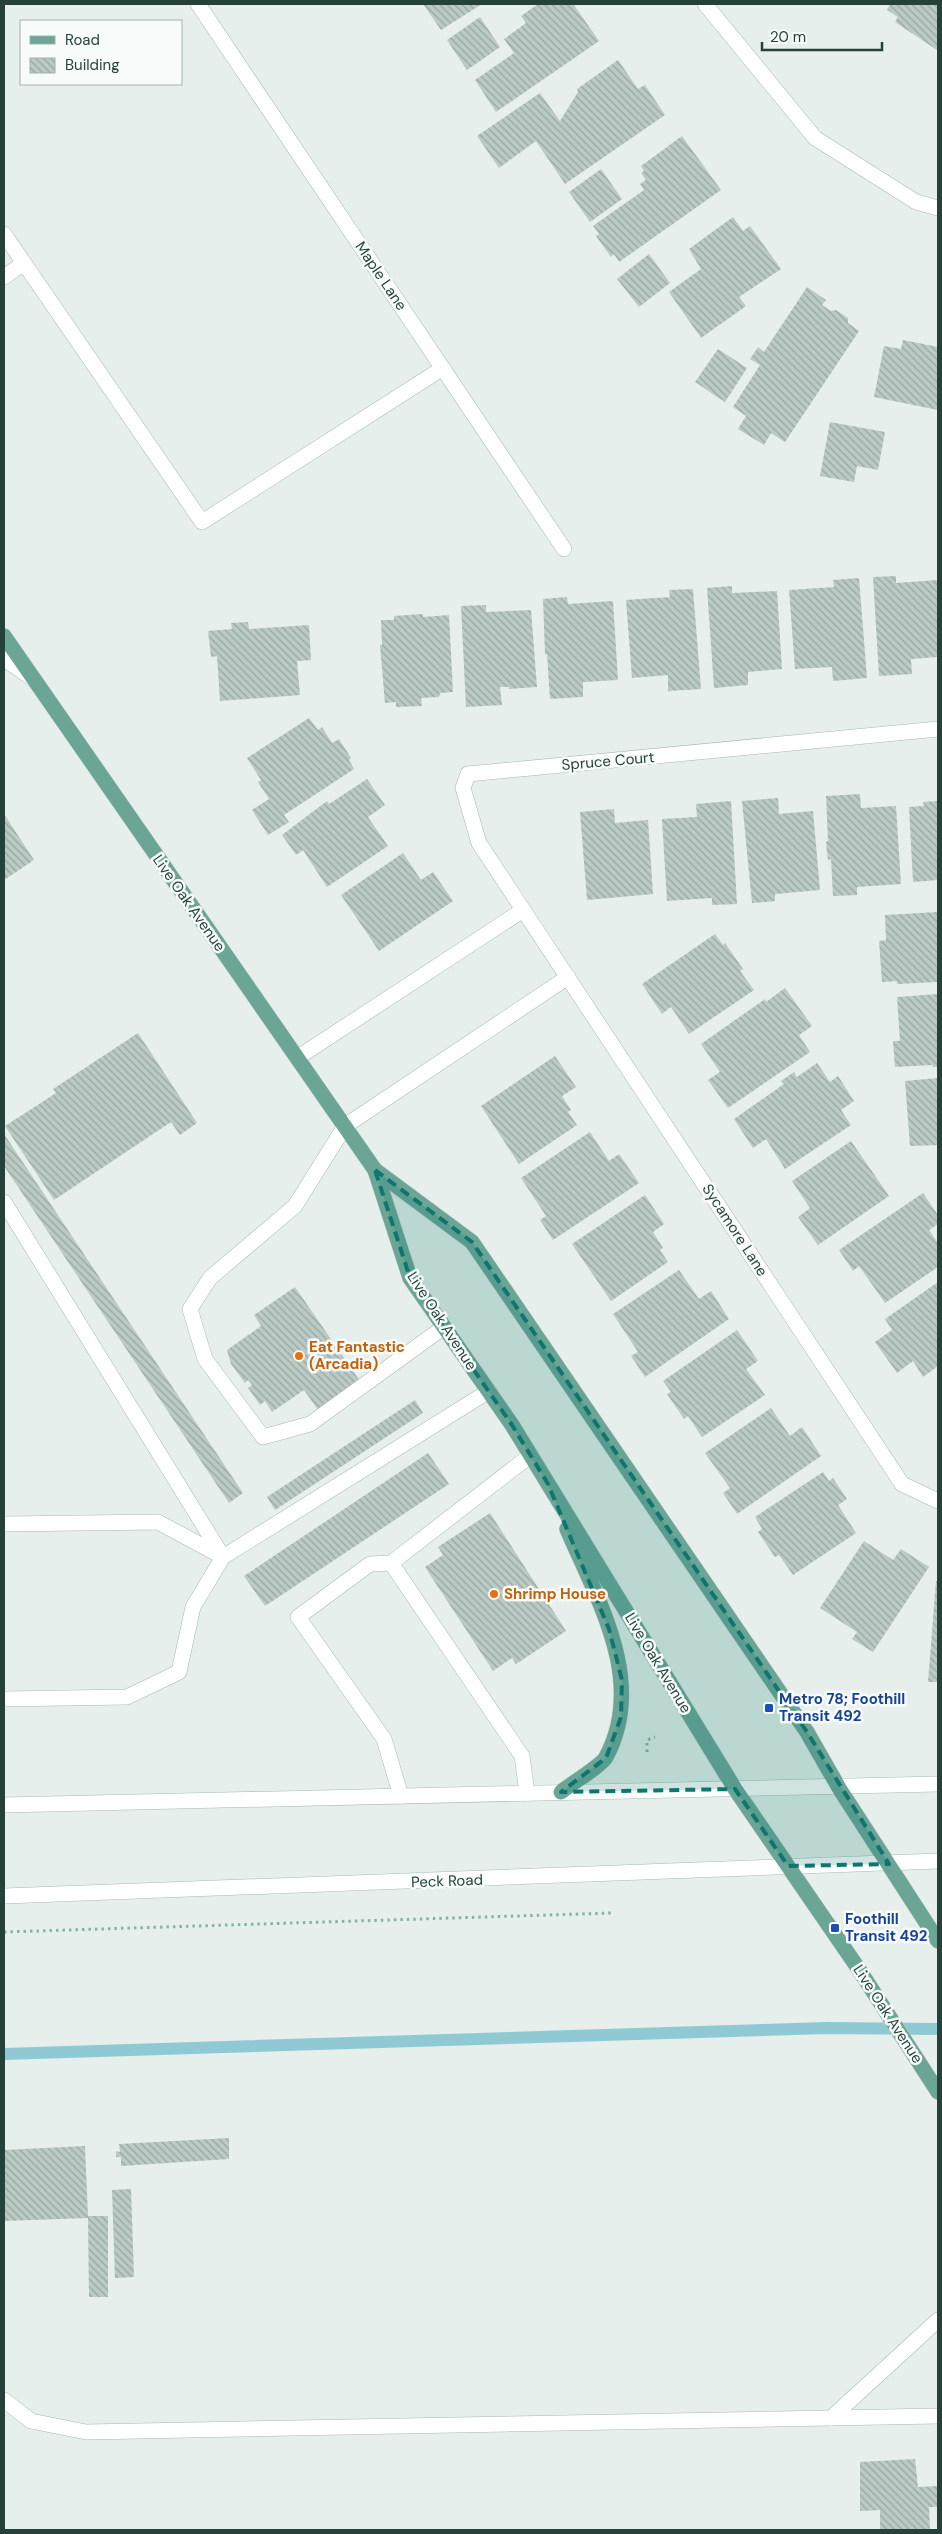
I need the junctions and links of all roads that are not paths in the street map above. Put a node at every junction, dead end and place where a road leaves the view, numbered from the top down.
1 (198, 4) edge
2 (705, 4) edge
3 (938, 208) edge
4 (4, 234) edge
5 (24, 263) junction
6 (4, 276) edge
7 (443, 368) junction
8 (564, 549) dead end
9 (4, 636) edge
10 (4, 659) edge
11 (32, 678) junction
12 (938, 729) edge
13 (523, 910) junction
14 (545, 943) joint
15 (568, 977) junction
16 (297, 1058) junction
17 (345, 1126) junction
18 (375, 1170) junction
19 (4, 1202) edge
20 (444, 1327) junction
21 (489, 1391) junction
22 (531, 1455) junction
23 (548, 1484) junction
24 (938, 1501) edge
25 (4, 1524) edge
26 (223, 1556) junction
27 (391, 1563) junction
28 (4, 1699) edge
29 (938, 1784) edge
30 (839, 1788) junction
31 (735, 1789) junction
32 (562, 1792) junction
33 (527, 1793) junction
34 (401, 1796) junction
35 (4, 1805) edge
36 (938, 1861) edge
37 (890, 1864) junction
38 (788, 1866) junction
39 (4, 1896) edge
40 (938, 1941) edge
41 (936, 2089) edge
42 (938, 2320) edge
43 (4, 2400) edge
44 (938, 2416) edge
45 (831, 2418) junction

1 - 7 street, Maple Lane
2 - 3 street
4 - 5 street
5 - 6 street
5 - 7 street
7 - 8 street, Maple Lane
9 - 11 main road, Live Oak Avenue
10 - 11 street
11 - 16 main road, Live Oak Avenue
12 - 13 street, Spruce Court
13 - 14 street, Spruce Court
13 - 16 street
14 - 15 street, Sycamore Lane
15 - 17 street
15 - 24 street, Sycamore Lane
16 - 17 main road, Live Oak Avenue
17 - 18 main road, Live Oak Avenue
17 - 20 street
18 - 20 main road, Live Oak Avenue
18 - 30 main road, Live Oak Avenue
19 - 26 street
20 - 21 main road, Live Oak Avenue
21 - 22 main road, Live Oak Avenue
21 - 26 street
22 - 23 main road, Live Oak Avenue
22 - 27 street
23 - 31 main road, Live Oak Avenue
23 - 32 main road
25 - 26 street
26 - 28 street
27 - 33 street
27 - 34 street
29 - 30 street
30 - 31 street
30 - 37 main road, Live Oak Avenue
31 - 32 street
31 - 38 main road, Live Oak Avenue
32 - 33 street
33 - 34 street
34 - 35 street
36 - 37 street, Peck Road
37 - 38 street, Peck Road
37 - 40 main road, Live Oak Avenue
38 - 39 street, Peck Road
38 - 41 main road, Live Oak Avenue
42 - 45 street
43 - 45 street
44 - 45 street

